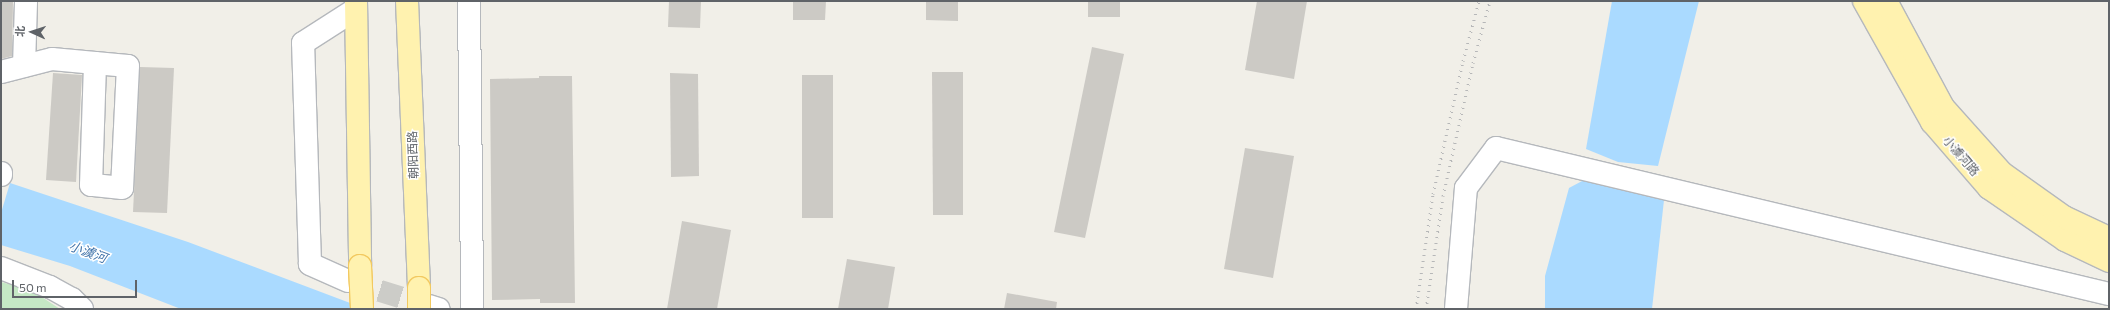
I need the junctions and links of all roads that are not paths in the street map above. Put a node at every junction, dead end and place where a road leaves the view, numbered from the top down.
1 (26, 1) edge
2 (407, 1) edge
3 (469, 1) edge
4 (1864, 1) edge
5 (1886, 1) edge
6 (356, 5) edge
7 (95, 63) junction
8 (24, 66) junction
9 (1, 72) edge
10 (1996, 180) junction
11 (2109, 238) edge
12 (2109, 261) edge
13 (1, 268) edge
14 (354, 273) junction
15 (2109, 294) edge
16 (426, 303) edge
17 (82, 309) edge
18 (362, 309) edge
19 (472, 309) edge
20 (1456, 309) edge

1 - 8 street
2 - 16 main road, 朝阳西路
3 - 19 street
4 - 10 main road, 小澞河路
5 - 10 main road, 小澞河路
6 - 14 main road
6 - 14 street
7 - 7 street
7 - 8 street
8 - 9 street
10 - 11 main road, 小澞河路
10 - 12 main road, 小澞河路
13 - 17 street
14 - 18 main road, bridge
15 - 20 street

